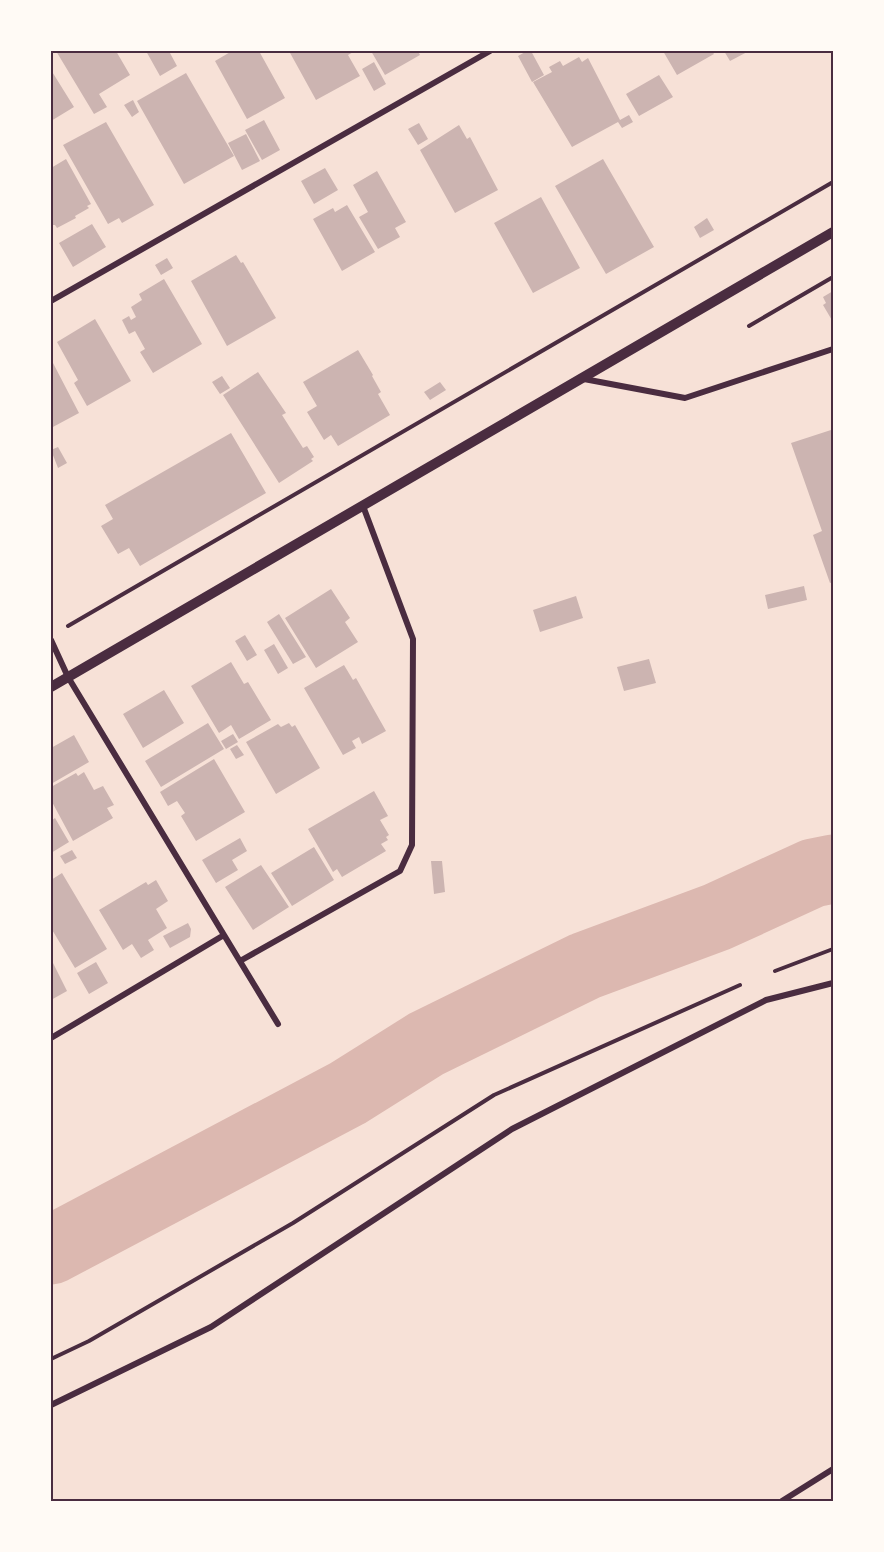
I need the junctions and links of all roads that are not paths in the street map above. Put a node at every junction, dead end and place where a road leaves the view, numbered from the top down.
1 (490, 51) edge
2 (833, 231) edge
3 (51, 301) edge
4 (833, 349) edge
5 (584, 379) junction
6 (363, 506) junction
7 (51, 640) edge
8 (68, 677) junction
9 (51, 687) edge
10 (224, 935) junction
11 (240, 961) junction
12 (833, 983) edge
13 (278, 1024) dead end
14 (51, 1038) edge
15 (51, 1405) edge
16 (833, 1469) edge
17 (782, 1501) edge

1 - 3 street
2 - 5 street
4 - 5 street
5 - 6 street
6 - 8 street
6 - 11 street
7 - 8 street
8 - 9 street
8 - 10 street
10 - 11 street
10 - 14 street
11 - 13 street
12 - 15 street
16 - 17 street

